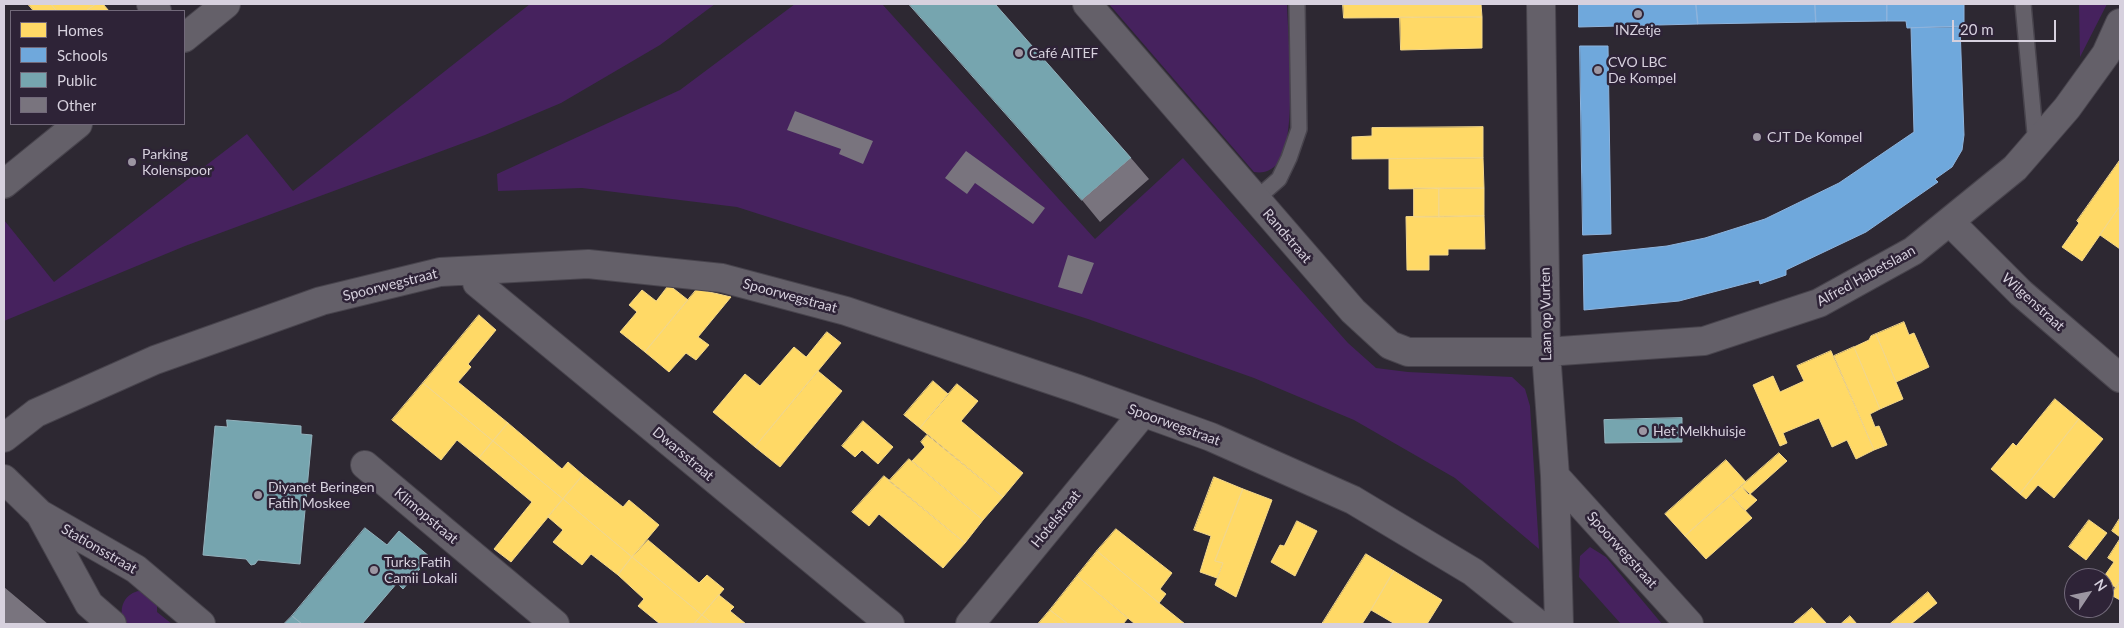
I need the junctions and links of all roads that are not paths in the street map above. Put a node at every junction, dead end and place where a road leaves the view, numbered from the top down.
1 (226, 4) edge
2 (1087, 4) edge
3 (1296, 4) edge
4 (1541, 4) edge
5 (2023, 4) edge
6 (2120, 23) edge
7 (185, 37) edge
8 (77, 125) edge
9 (2036, 144) junction
10 (4, 184) edge
11 (1255, 200) junction
12 (1950, 222) junction
13 (477, 283) dead end
14 (1546, 352) junction
15 (2120, 378) edge
16 (1143, 413) junction
17 (4, 438) edge
18 (365, 465) dead end
19 (1555, 476) junction
20 (4, 479) edge
21 (40, 514) junction
22 (112, 624) edge
23 (202, 624) edge
24 (556, 624) edge
25 (890, 624) edge
26 (970, 624) edge
27 (1538, 624) edge
28 (1559, 624) edge
29 (1689, 624) edge

1 - 7 street
2 - 11 street, Randstraat
3 - 11 lane
4 - 14 street, Laan op Vurten
5 - 9 lane
6 - 9 street, Alfred Habetslaan
8 - 10 street
9 - 12 street, Alfred Habetslaan
11 - 14 street, Randstraat
12 - 14 street, Alfred Habetslaan
12 - 15 street, Wilgenstraat
13 - 25 street, Dwarsstraat
14 - 19 street, Laan op Vurten
16 - 17 street, Spoorwegstraat
16 - 26 street, Hotelstraat
16 - 27 street, Spoorwegstraat
18 - 24 street, Klimopstraat
19 - 28 street, Laan op Vurten
19 - 29 street, Spoorwegstraat
20 - 21 street, Stationsstraat
21 - 22 street, Stationsstraat
21 - 23 street, Stationsstraat

